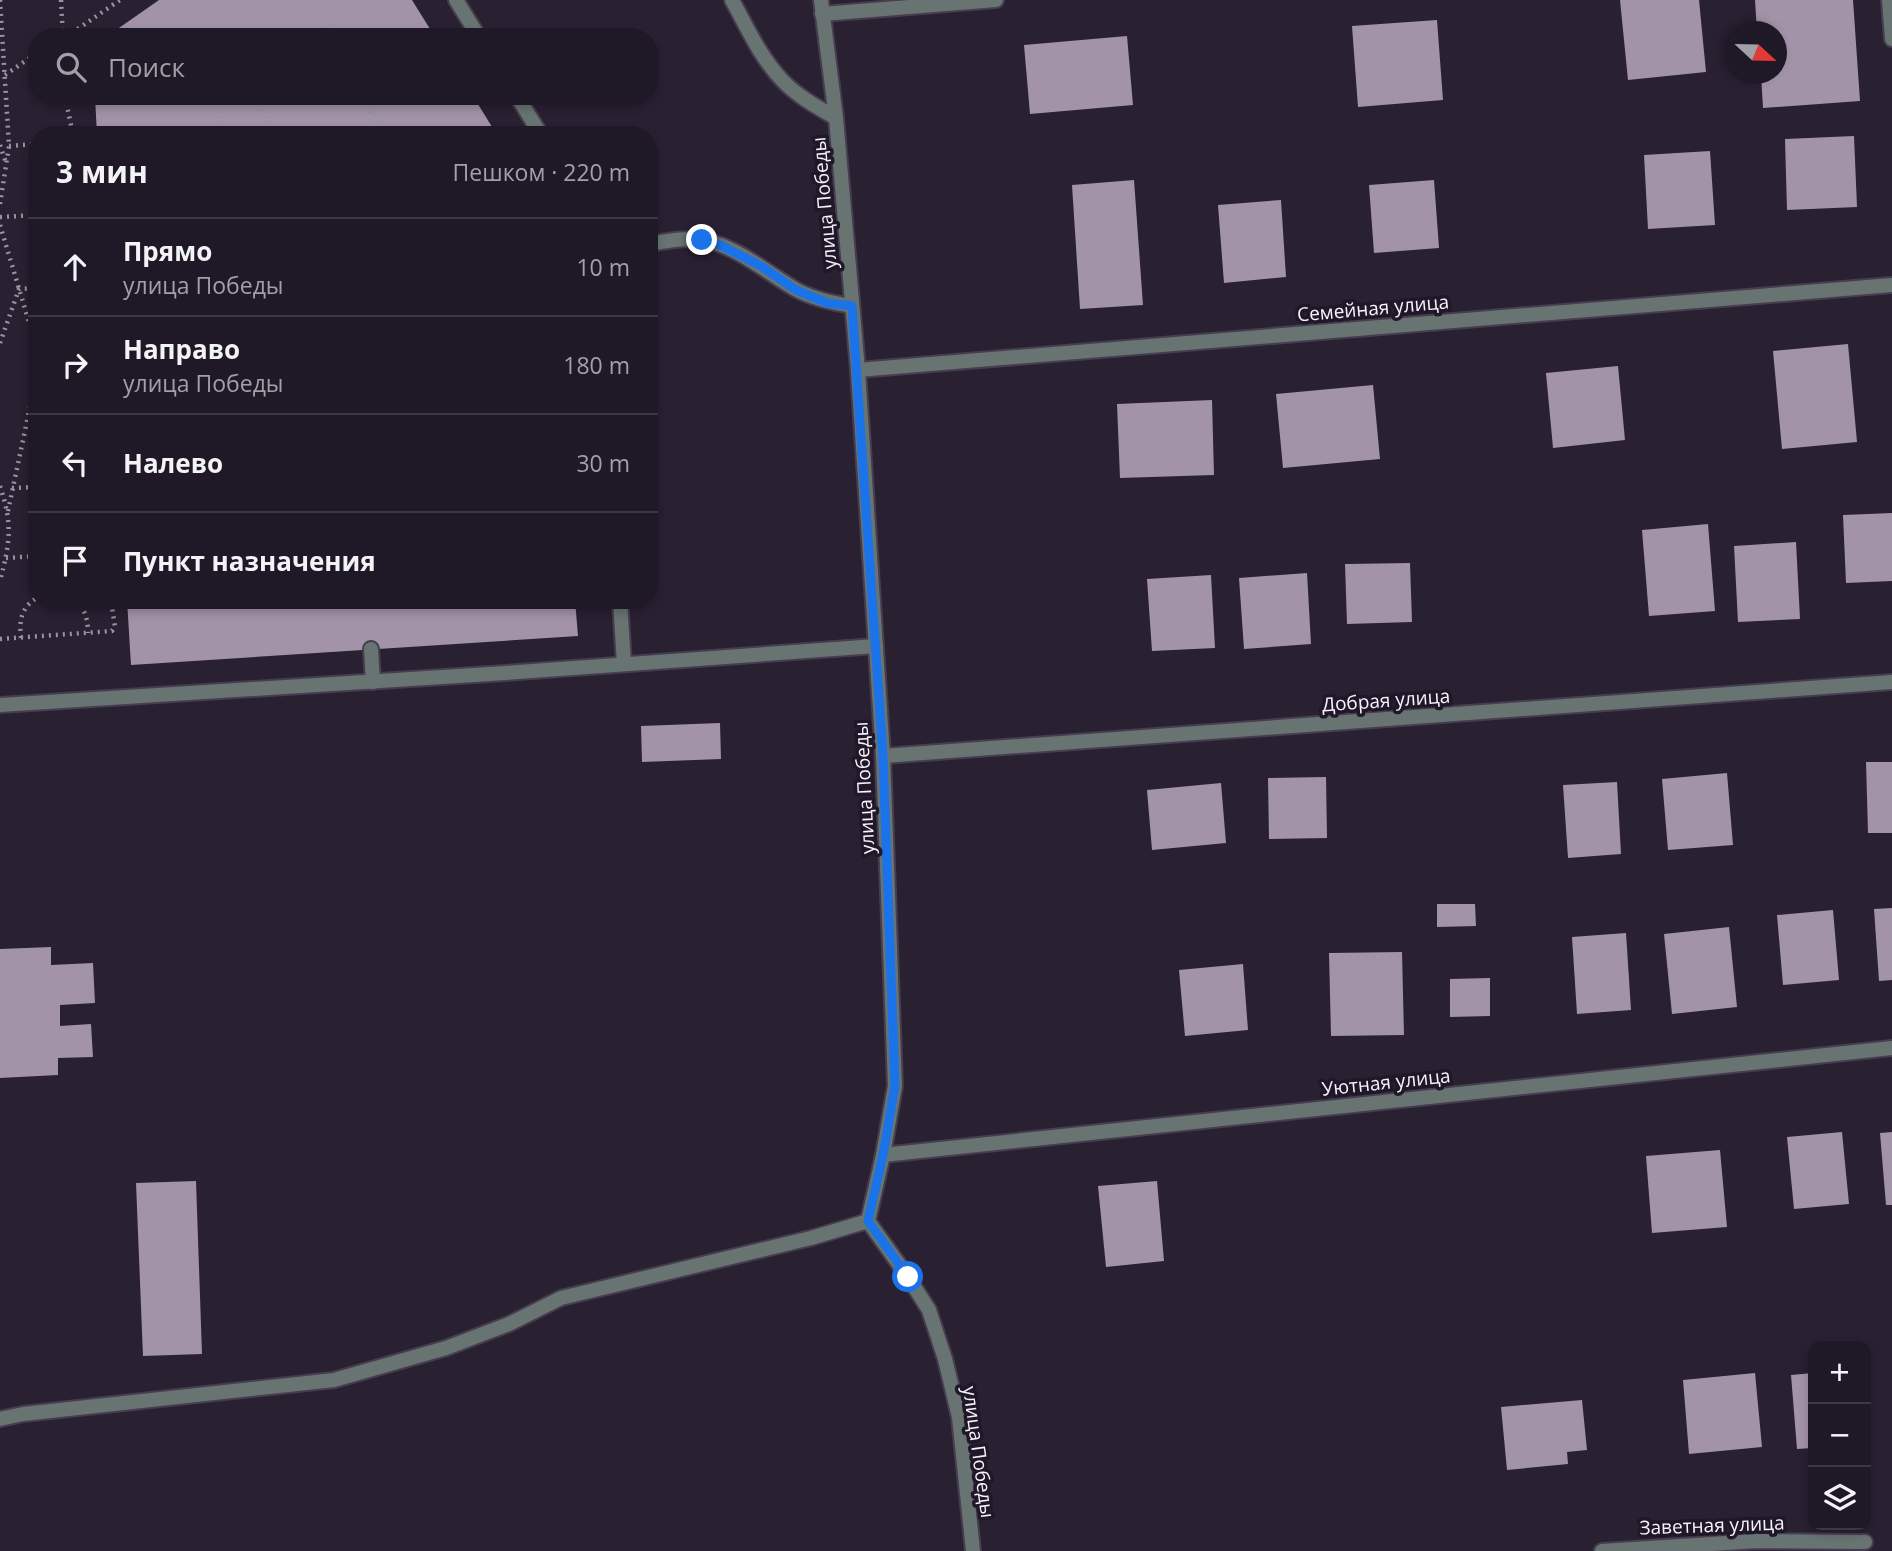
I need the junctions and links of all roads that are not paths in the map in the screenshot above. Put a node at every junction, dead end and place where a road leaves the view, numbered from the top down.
1 (456, 0) edge
2 (732, 0) edge
3 (996, 0) edge
4 (1889, 0) edge
5 (821, 7) edge
6 (473, 28) edge
7 (1892, 39) edge
8 (523, 105) edge
9 (836, 118) junction
10 (535, 126) edge
11 (658, 243) edge
12 (1892, 285) edge
13 (852, 306) junction
14 (858, 370) junction
15 (621, 609) edge
16 (876, 646) junction
17 (371, 649) dead end
18 (624, 664) junction
19 (373, 682) junction
20 (1892, 682) edge
21 (0, 705) edge
22 (883, 756) junction
23 (1892, 1048) edge
24 (883, 1155) junction
25 (868, 1221) junction
26 (0, 1419) edge
27 (1866, 1542) dead end
28 (973, 1551) edge
29 (1602, 1551) edge

1 - 6 street
2 - 9 street
3 - 5 street
4 - 7 street
5 - 9 street, улица Победы
8 - 10 street
9 - 13 street, улица Победы
11 - 13 street
12 - 14 street, Семейная улица
13 - 14 street, улица Победы
14 - 16 street, улица Победы
15 - 18 street
16 - 18 street
16 - 22 street, улица Победы
17 - 19 street
18 - 19 street
19 - 21 street
20 - 22 street, Добрая улица
22 - 24 street, улица Победы
23 - 24 street, Уютная улица
24 - 25 street, улица Победы
25 - 26 street
25 - 28 street, улица Победы
27 - 29 street, Заветная улица

